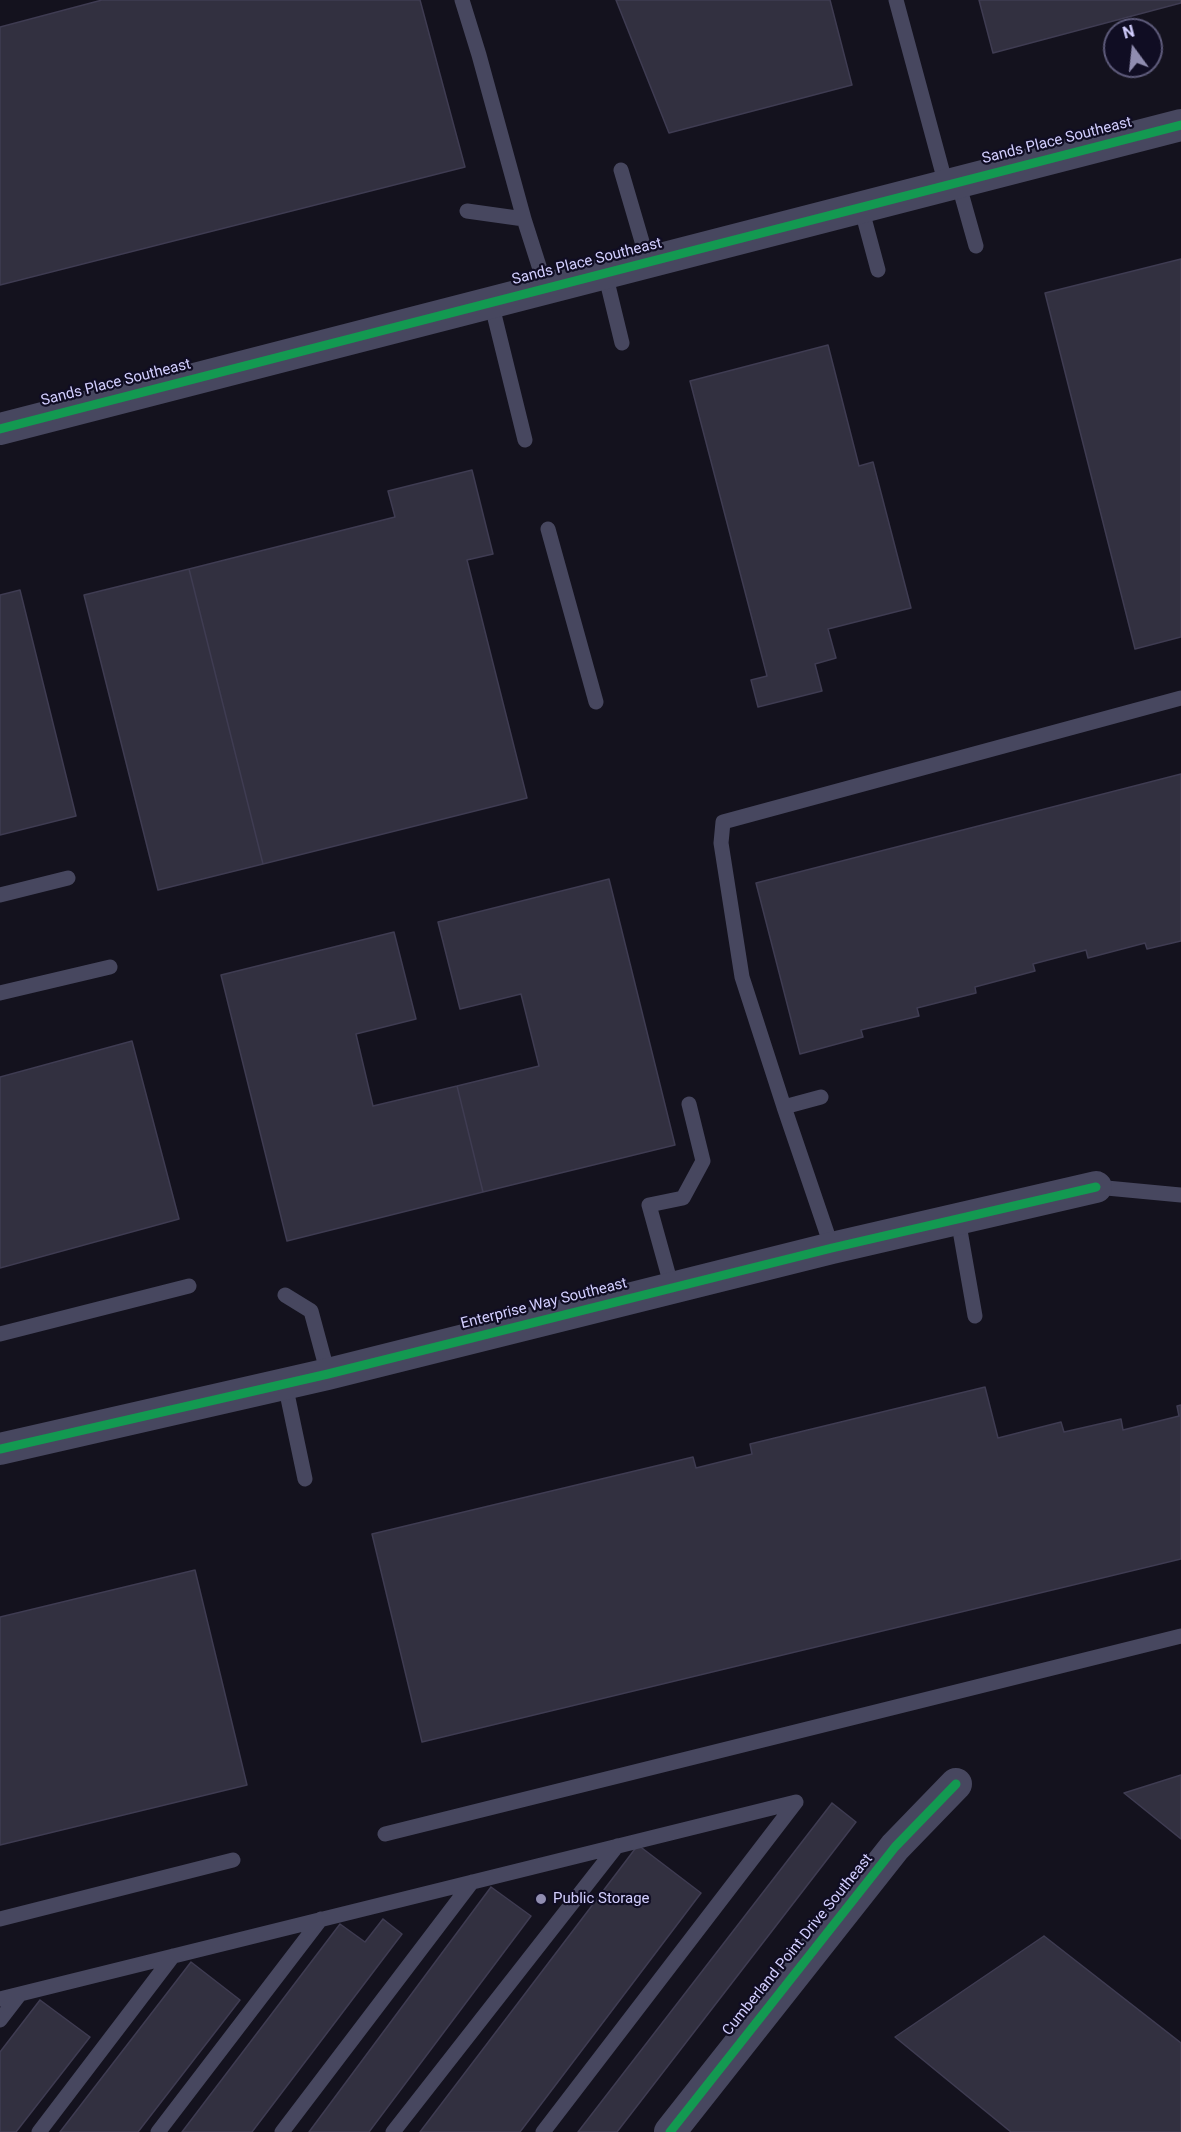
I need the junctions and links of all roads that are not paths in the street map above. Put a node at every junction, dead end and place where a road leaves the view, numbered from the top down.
1 (462, 0) edge
2 (896, 0) edge
3 (1181, 125) edge
4 (621, 171) dead end
5 (952, 184) junction
6 (861, 207) junction
7 (467, 211) dead end
8 (524, 219) junction
9 (976, 246) dead end
10 (648, 262) junction
11 (878, 270) dead end
12 (605, 273) junction
13 (546, 288) junction
14 (491, 302) junction
15 (622, 343) dead end
16 (0, 429) edge
17 (525, 440) dead end
18 (548, 529) dead end
19 (1181, 698) edge
20 (596, 702) dead end
21 (68, 878) dead end
22 (0, 895) edge
23 (110, 967) dead end
24 (0, 993) edge
25 (821, 1097) dead end
26 (689, 1104) dead end
27 (784, 1107) junction
28 (1096, 1187) joint
29 (1181, 1195) edge
30 (958, 1219) junction
31 (832, 1248) junction
32 (189, 1286) dead end
33 (672, 1288) junction
34 (285, 1295) dead end
35 (975, 1316) dead end
36 (0, 1335) edge
37 (328, 1374) junction
38 (285, 1384) junction
39 (0, 1449) edge
40 (305, 1479) dead end
41 (1181, 1636) edge
42 (956, 1784) dead end
43 (386, 1834) dead end
44 (617, 1846) junction
45 (233, 1860) dead end
46 (472, 1882) junction
47 (0, 1919) edge
48 (321, 1919) junction
49 (173, 1956) junction
50 (20, 1994) junction
51 (0, 1999) edge
52 (0, 2020) edge
53 (39, 2132) edge
54 (158, 2132) edge
55 (282, 2132) edge
56 (393, 2132) edge
57 (543, 2132) edge
58 (670, 2132) edge

1 - 8 lane
2 - 5 lane
3 - 5 street, Sands Place Southeast
4 - 10 lane
5 - 6 street, Sands Place Southeast
5 - 9 lane
6 - 10 street, Sands Place Southeast
6 - 11 lane
7 - 8 lane
8 - 13 lane
10 - 12 street, Sands Place Southeast
12 - 13 street, Sands Place Southeast
12 - 15 lane
13 - 14 street, Sands Place Southeast
14 - 16 street, Sands Place Southeast
14 - 17 lane
18 - 20 lane
19 - 27 lane
21 - 22 lane
23 - 24 lane
25 - 27 lane
26 - 33 lane
27 - 31 lane
28 - 29 lane
28 - 30 street, Enterprise Way Southeast
30 - 31 street, Enterprise Way Southeast
30 - 35 lane
31 - 33 street, Enterprise Way Southeast
32 - 36 lane
33 - 37 street, Enterprise Way Southeast
34 - 37 lane
37 - 38 street, Enterprise Way Southeast
38 - 39 street, Enterprise Way Southeast
38 - 40 lane
41 - 43 lane
42 - 58 street, Cumberland Point Drive Southeast
44 - 46 lane
44 - 56 lane
44 - 57 lane
45 - 47 lane
46 - 48 lane
46 - 55 lane
48 - 49 lane
48 - 54 lane
49 - 50 lane
49 - 53 lane
50 - 51 lane
50 - 52 lane

